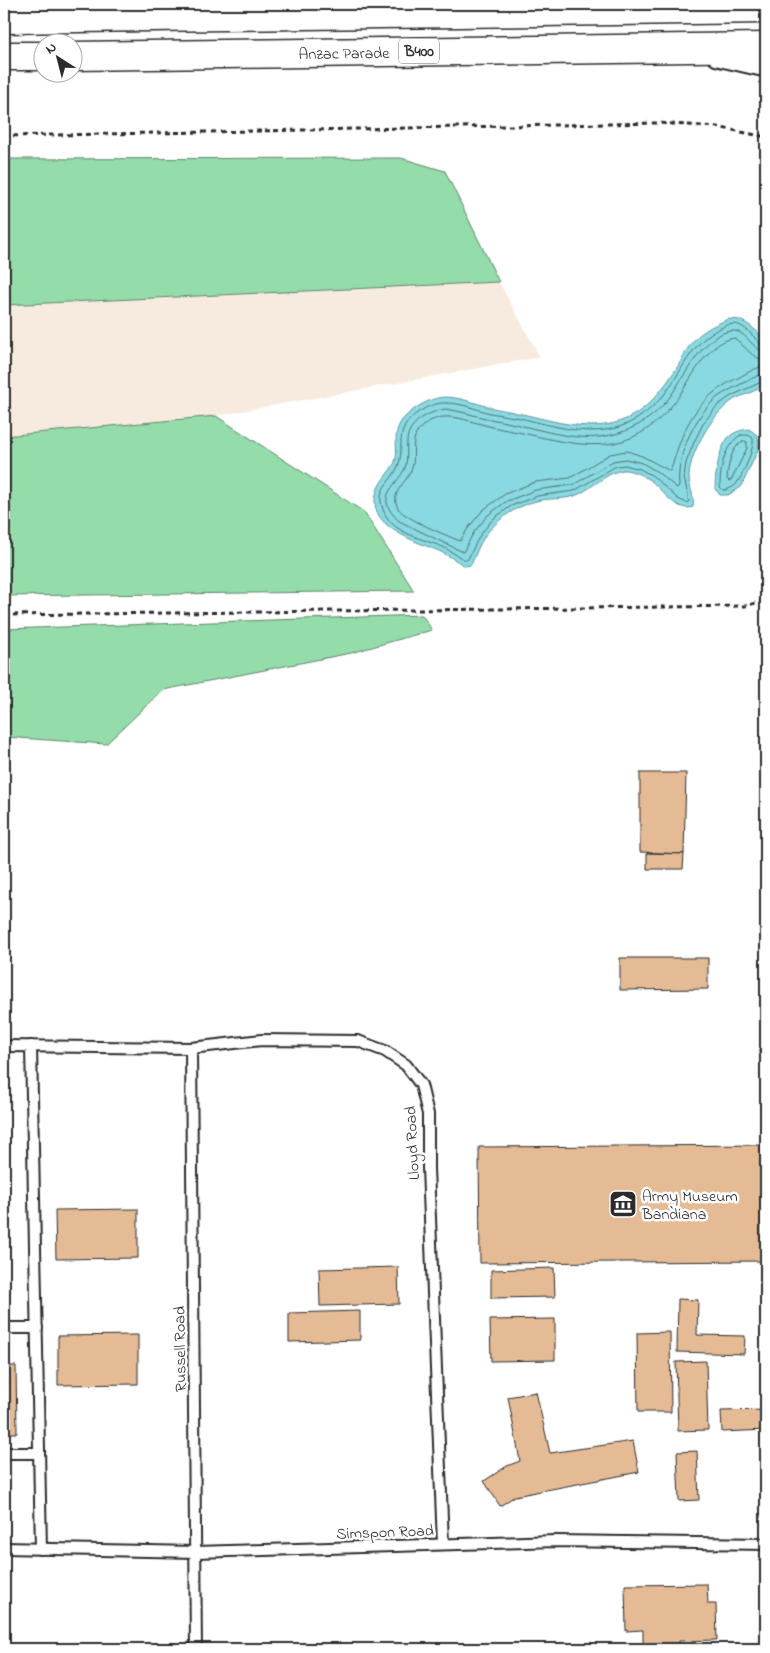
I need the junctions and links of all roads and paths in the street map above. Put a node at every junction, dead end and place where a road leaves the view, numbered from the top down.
1 (766, 9) edge
2 (4, 20) edge
3 (766, 47) edge
4 (688, 48) junction
5 (4, 56) edge
6 (32, 56) edge
7 (82, 56) edge
8 (766, 66) edge
9 (4, 136) edge
10 (766, 137) edge
11 (766, 600) edge
12 (4, 615) edge
13 (4, 1046) edge
14 (31, 1046) junction
15 (191, 1048) junction
16 (4, 1328) edge
17 (37, 1328) junction
18 (4, 1453) edge
19 (40, 1453) junction
20 (444, 1544) junction
21 (766, 1544) edge
22 (4, 1548) edge
23 (41, 1549) junction
24 (196, 1552) junction
25 (196, 1649) edge

1 - 2 main road
3 - 4 main road, Anzac Parade / B400
4 - 7 main road, Anzac Parade / B400
4 - 8 street
5 - 6 main road
9 - 10 path
11 - 12 path
13 - 14 lane, Lloyd Road
14 - 15 lane, Lloyd Road
14 - 17 lane
15 - 20 lane, Lloyd Road
15 - 24 lane, Russell Road
16 - 17 lane
17 - 19 lane
18 - 19 lane
19 - 23 lane
20 - 21 lane, Simspon Road
20 - 24 lane, Simspon Road
22 - 23 lane, Simspon Road
23 - 24 lane, Simspon Road
24 - 25 lane, Russell Road

